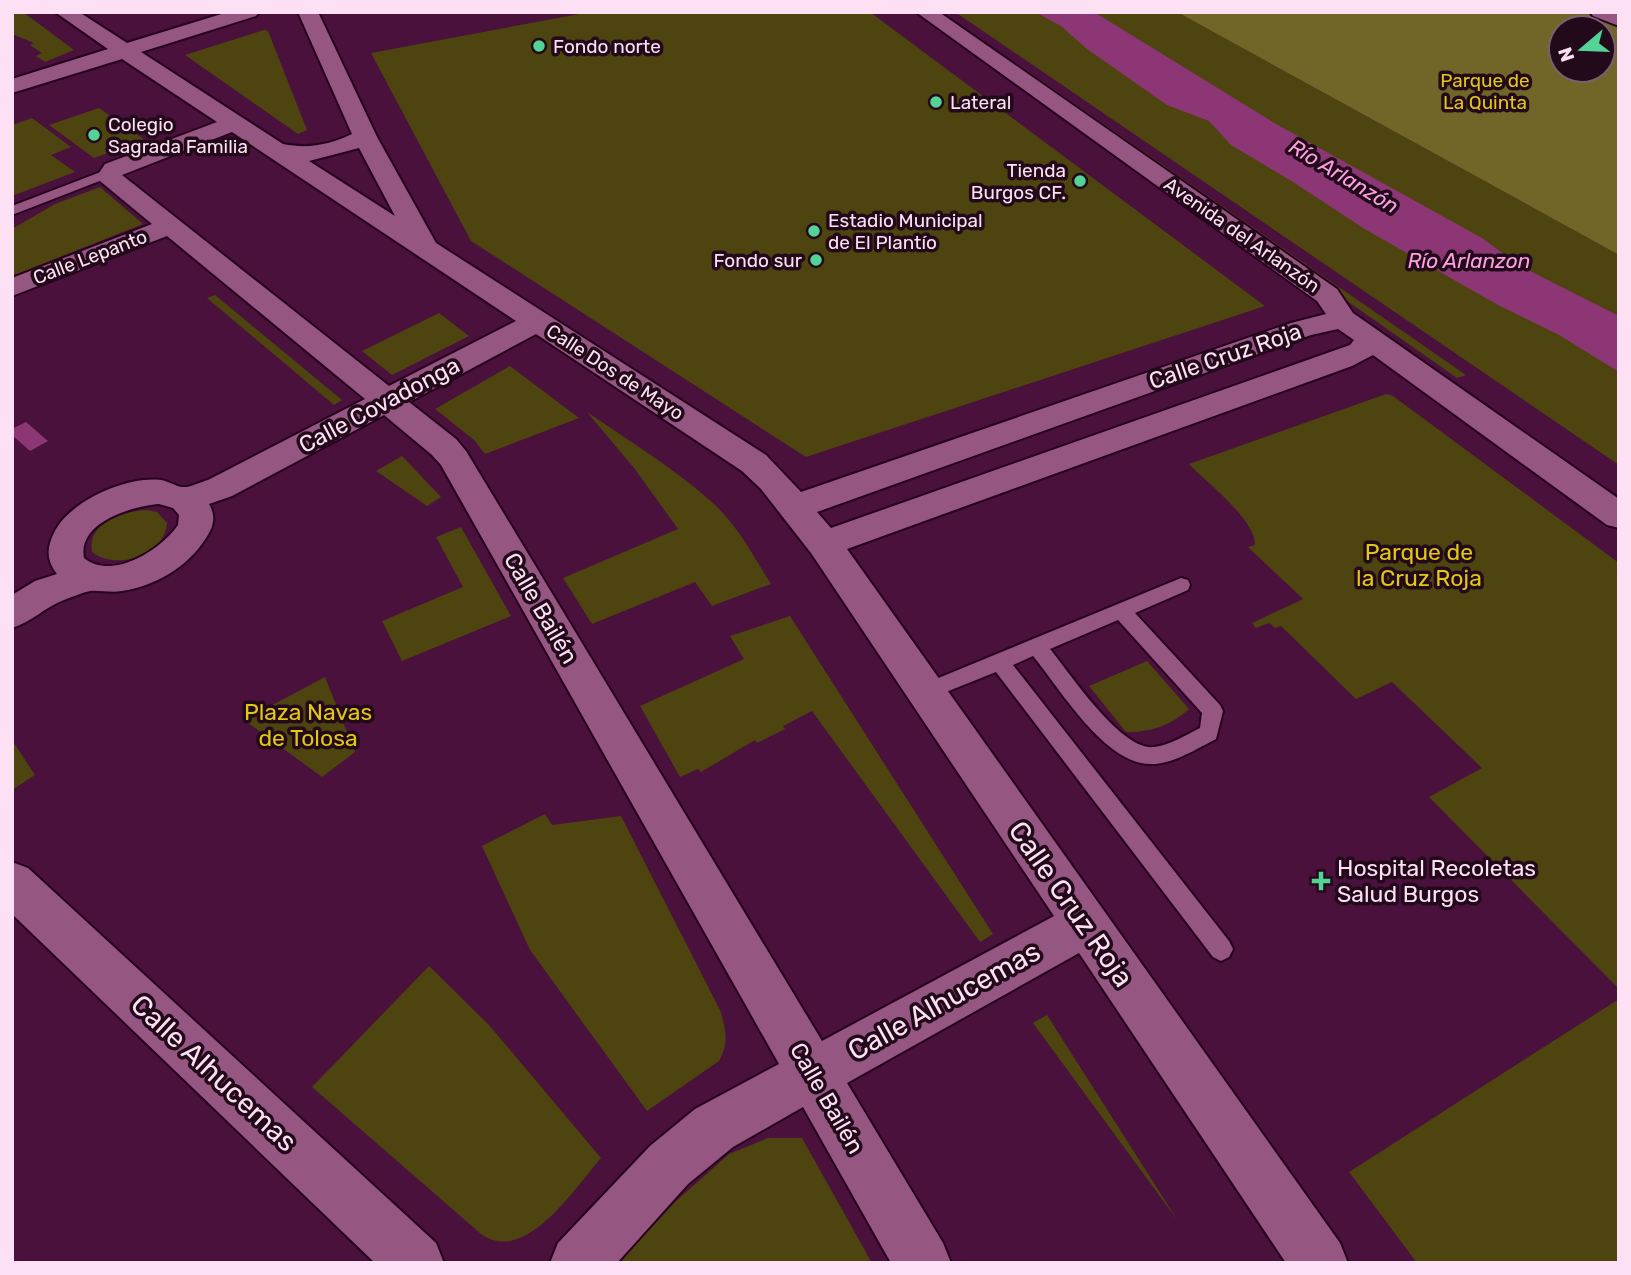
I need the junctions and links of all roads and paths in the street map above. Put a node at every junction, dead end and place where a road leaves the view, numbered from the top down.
1 (65, 12) edge
2 (308, 12) edge
3 (926, 12) edge
4 (258, 14) edge
5 (121, 50) junction
6 (12, 86) edge
7 (235, 122) junction
8 (365, 137) junction
9 (276, 149) junction
10 (111, 172) junction
11 (12, 211) edge
12 (169, 226) junction
13 (426, 248) junction
14 (12, 288) edge
15 (1343, 319) junction
16 (538, 321) junction
17 (1370, 339) junction
18 (386, 401) junction
19 (190, 506) junction
20 (795, 507) junction
21 (1619, 516) edge
22 (824, 544) junction
23 (68, 578) junction
24 (1181, 585) dead end
25 (1122, 611) junction
26 (12, 614) edge
27 (1037, 647) junction
28 (1000, 662) junction
29 (926, 692) junction
30 (12, 883) edge
31 (1085, 924) junction
32 (1221, 949) dead end
33 (813, 1073) junction
34 (416, 1263) edge
35 (578, 1263) edge
36 (923, 1263) edge
37 (1320, 1263) edge

1 - 5 street, Calle Dos de Mayo
2 - 8 street, Calle Dos de Mayo
3 - 15 street, Avenida del Arlanzón
4 - 5 street
5 - 6 street
5 - 7 street, Calle Dos de Mayo
7 - 9 street, Calle Dos de Mayo
7 - 10 street
8 - 9 street, Calle Dos de Mayo
8 - 13 street, Calle Dos de Mayo
9 - 13 street, Calle Dos de Mayo
10 - 11 lane
10 - 12 street, Calle Bailén
12 - 14 street, Calle Lepanto
12 - 18 street, Calle Bailén
13 - 16 street, Calle Dos de Mayo
15 - 17 street, Avenida del Arlanzón
15 - 20 street, Calle Cruz Roja
16 - 18 street, Calle Covadonga
16 - 20 street, Calle Dos de Mayo
17 - 21 street, Avenida del Arlanzón
17 - 22 street, Calle Cruz Roja
18 - 19 street, Calle Covadonga
18 - 33 street, Calle Bailén
19 - 23 street
19 - 23 street
20 - 22 street, Calle Cruz Roja
22 - 29 street, Calle Cruz Roja
23 - 26 street
24 - 25 lane
25 - 27 lane
25 - 27 lane
27 - 28 lane
28 - 29 lane
28 - 32 lane
29 - 31 street, Calle Cruz Roja
30 - 34 street, Calle Alhucemas
31 - 33 street, Calle Alhucemas
31 - 37 street, Calle Cruz Roja
33 - 35 street, Calle Alhucemas
33 - 36 street, Calle Bailén

